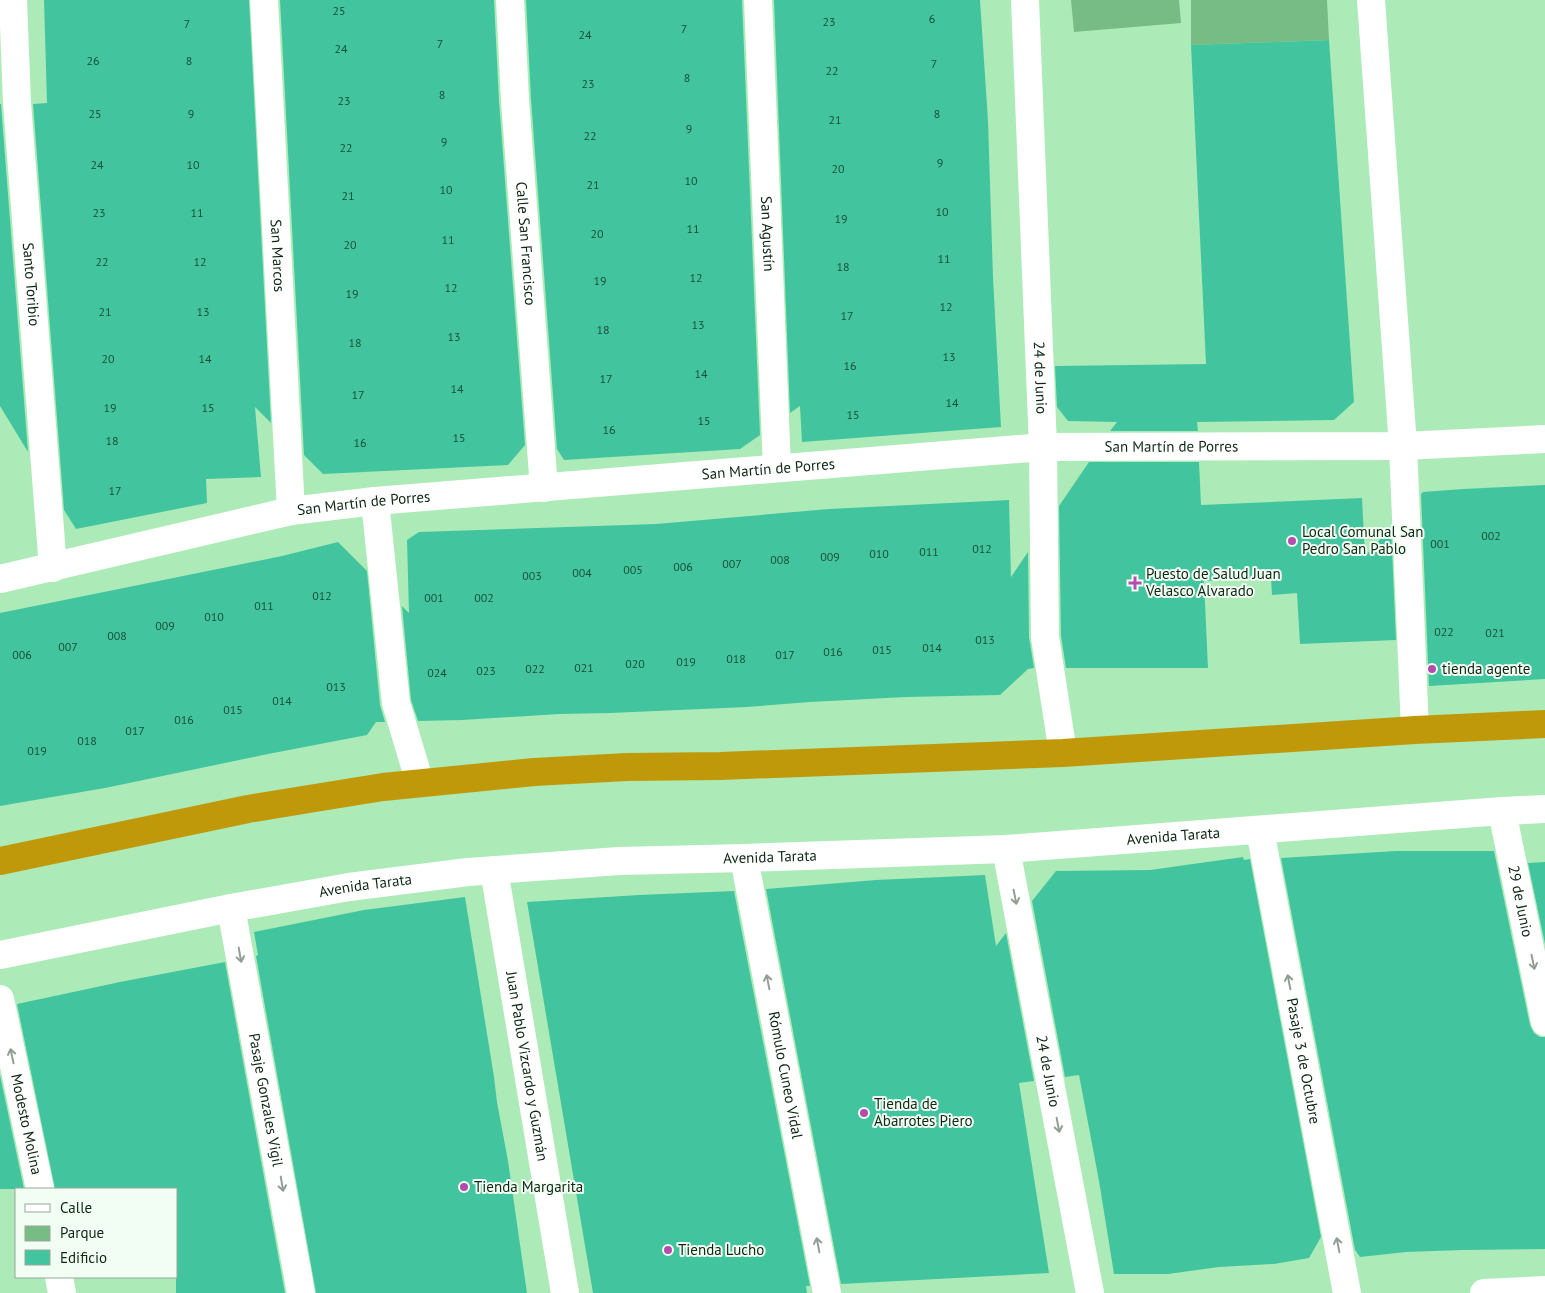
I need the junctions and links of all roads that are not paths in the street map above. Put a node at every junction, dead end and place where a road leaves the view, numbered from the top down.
1 (13, 0) edge
2 (264, 0) edge
3 (510, 0) edge
4 (758, 0) edge
5 (1025, 0) edge
6 (1371, 0) edge
7 (1545, 439) edge
8 (1403, 446) junction
9 (1043, 447) junction
10 (777, 468) junction
11 (544, 488) junction
12 (375, 500) junction
13 (291, 511) junction
14 (53, 568) junction
15 (0, 579) edge
16 (1545, 724) edge
17 (1415, 730) junction
18 (1064, 753) junction
19 (420, 783) junction
20 (1545, 809) edge
21 (1502, 811) junction
22 (1260, 830) junction
23 (1006, 849) junction
24 (744, 858) junction
25 (0, 861) edge
26 (494, 870) junction
27 (231, 908) junction
28 (0, 955) edge
29 (0, 999) edge
30 (1545, 1022) edge
31 (40, 1188) edge
32 (59, 1278) edge
33 (1545, 1290) edge
34 (62, 1293) edge
35 (302, 1293) edge
36 (565, 1293) edge
37 (827, 1293) edge
38 (1090, 1293) edge
39 (1347, 1293) edge
40 (1484, 1293) edge

1 - 14 street, Santo Toribio
2 - 13 street, San Marcos
3 - 11 street, Calle San Francisco
4 - 10 street, San Agustín
5 - 9 street, 24 de Junio
6 - 8 street
7 - 8 street, San Martín de Porres
8 - 9 street, San Martín de Porres
8 - 17 street
9 - 10 street, San Martín de Porres
9 - 18 street, 24 de Junio
10 - 11 street, San Martín de Porres
11 - 12 street, San Martín de Porres
12 - 13 street, San Martín de Porres
12 - 19 street
13 - 14 street, San Martín de Porres
14 - 15 street, San Martín de Porres
16 - 17 highway
17 - 18 highway
18 - 19 highway
19 - 25 highway
20 - 21 street, Avenida Tarata
21 - 22 street, Avenida Tarata
21 -> 30 street, 29 de Junio
22 - 23 street, Avenida Tarata
39 -> 22 street, Pasaje 3 de Octubre
23 - 24 street, Avenida Tarata
23 -> 38 street, 24 de Junio
24 - 26 street, Avenida Tarata
37 -> 24 street, Rómulo Cuneo Vidal
26 - 27 street, Avenida Tarata
26 - 36 street, Juan Pablo Vizcardo y Guzmán
27 - 28 street, Avenida Tarata
27 -> 35 street, Pasaje Gonzales Vigil
31 -> 29 street, Modesto Molina
32 - 34 street
33 - 40 street

